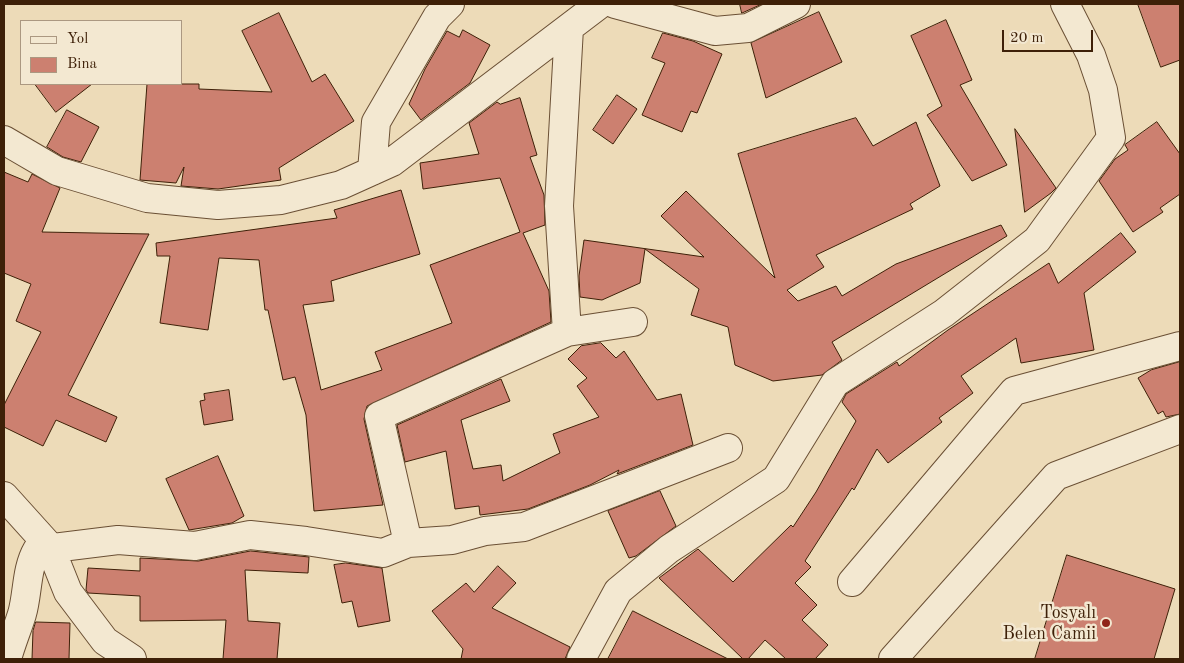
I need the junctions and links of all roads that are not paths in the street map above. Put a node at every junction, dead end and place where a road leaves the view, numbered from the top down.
1 (450, 4) edge
2 (600, 4) edge
3 (615, 4) edge
4 (796, 4) edge
5 (1065, 4) edge
6 (569, 28) junction
7 (4, 140) edge
8 (372, 171) junction
9 (633, 322) dead end
10 (567, 332) junction
11 (1180, 346) edge
12 (1180, 429) edge
13 (728, 448) dead end
14 (4, 496) edge
15 (408, 543) junction
16 (50, 547) junction
17 (852, 582) dead end
18 (7, 659) edge
19 (132, 659) edge
20 (581, 659) edge
21 (893, 659) edge

1 - 8 street
2 - 6 street
3 - 4 street
5 - 20 street
6 - 8 street
6 - 10 street
7 - 8 street
9 - 10 street
10 - 15 street
11 - 17 street
12 - 21 street
13 - 15 street
14 - 16 street
15 - 16 street
16 - 18 street
16 - 19 street

